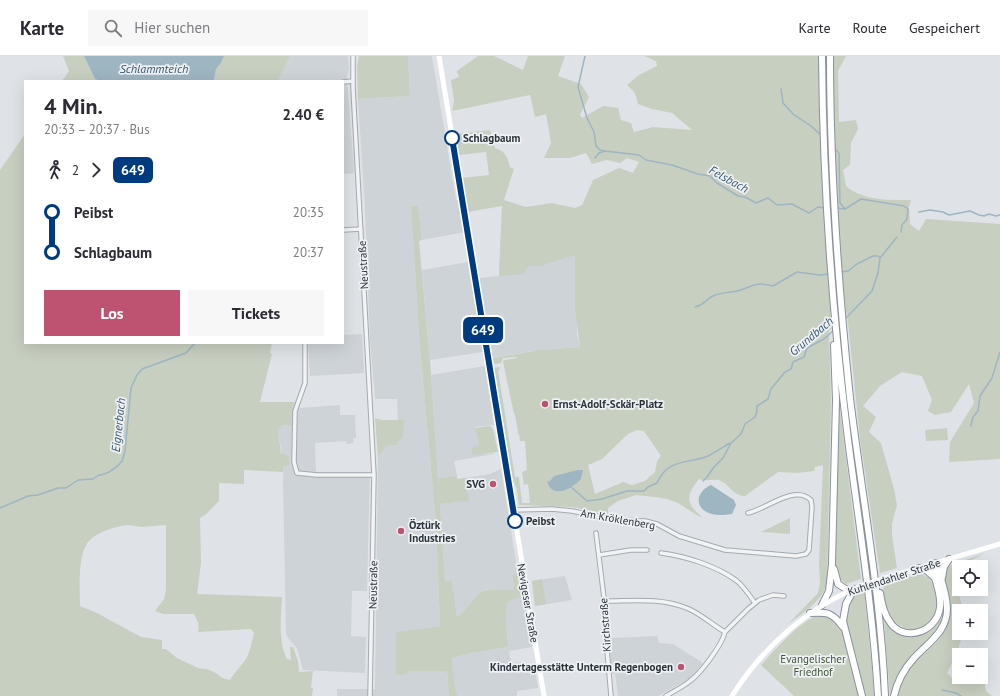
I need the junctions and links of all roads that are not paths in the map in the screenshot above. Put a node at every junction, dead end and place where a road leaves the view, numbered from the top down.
1 (353, 56) edge
2 (438, 56) edge
3 (822, 56) edge
4 (830, 56) edge
5 (353, 81) junction
6 (344, 82) edge
7 (361, 229) junction
8 (344, 230) edge
9 (836, 331) junction
10 (305, 344) edge
11 (374, 475) junction
12 (513, 510) junction
13 (748, 513) dead end
14 (596, 533) dead end
15 (1000, 544) edge
16 (648, 550) dead end
17 (661, 552) dead end
18 (599, 555) junction
19 (949, 559) junction
20 (832, 564) junction
21 (933, 564) junction
22 (919, 568) junction
23 (873, 574) junction
24 (934, 577) junction
25 (941, 581) junction
26 (851, 590) junction
27 (784, 596) dead end
28 (604, 601) junction
29 (755, 602) junction
30 (822, 605) junction
31 (810, 613) junction
32 (844, 628) junction
33 (725, 632) junction
34 (370, 696) edge
35 (544, 696) edge
36 (611, 696) edge
37 (666, 696) edge
38 (732, 696) edge
39 (862, 696) edge
40 (878, 696) edge
41 (885, 696) edge
42 (894, 696) edge

1 - 5 street, Neustraße
2 - 12 main road, Nevigeser Straße
3 - 9 highway
4 - 23 highway
5 - 6 street
5 - 7 street, Neustraße
7 - 8 street
7 - 11 street, Neustraße
9 - 20 highway
9 - 40 highway
10 - 11 street
11 - 34 street, Neustraße
12 - 13 street, Am Kröklenberg
12 - 35 main road, Nevigeser Straße
14 - 18 street, Kirchstraße
15 - 19 main road, Kuhlendahler Straße
16 - 18 street
17 - 29 street
18 - 28 street, Kirchstraße
19 - 21 main road, Kuhlendahler Straße
19 - 25 highway
20 - 26 highway
20 - 30 highway
21 - 22 main road, Kuhlendahler Straße
21 - 24 highway
21 - 25 highway
22 - 24 highway
22 - 26 main road, Kuhlendahler Straße, bridge
23 - 24 highway
23 - 41 highway
25 - 42 highway
26 - 30 main road, Kuhlendahler Straße
26 - 32 highway
27 - 29 street
28 - 33 street
28 - 36 street, Kirchstraße
29 - 33 street
30 - 31 main road, Kuhlendahler Straße
31 - 32 highway
31 - 38 main road, Kuhlendahler Straße
32 - 39 highway
33 - 37 street

